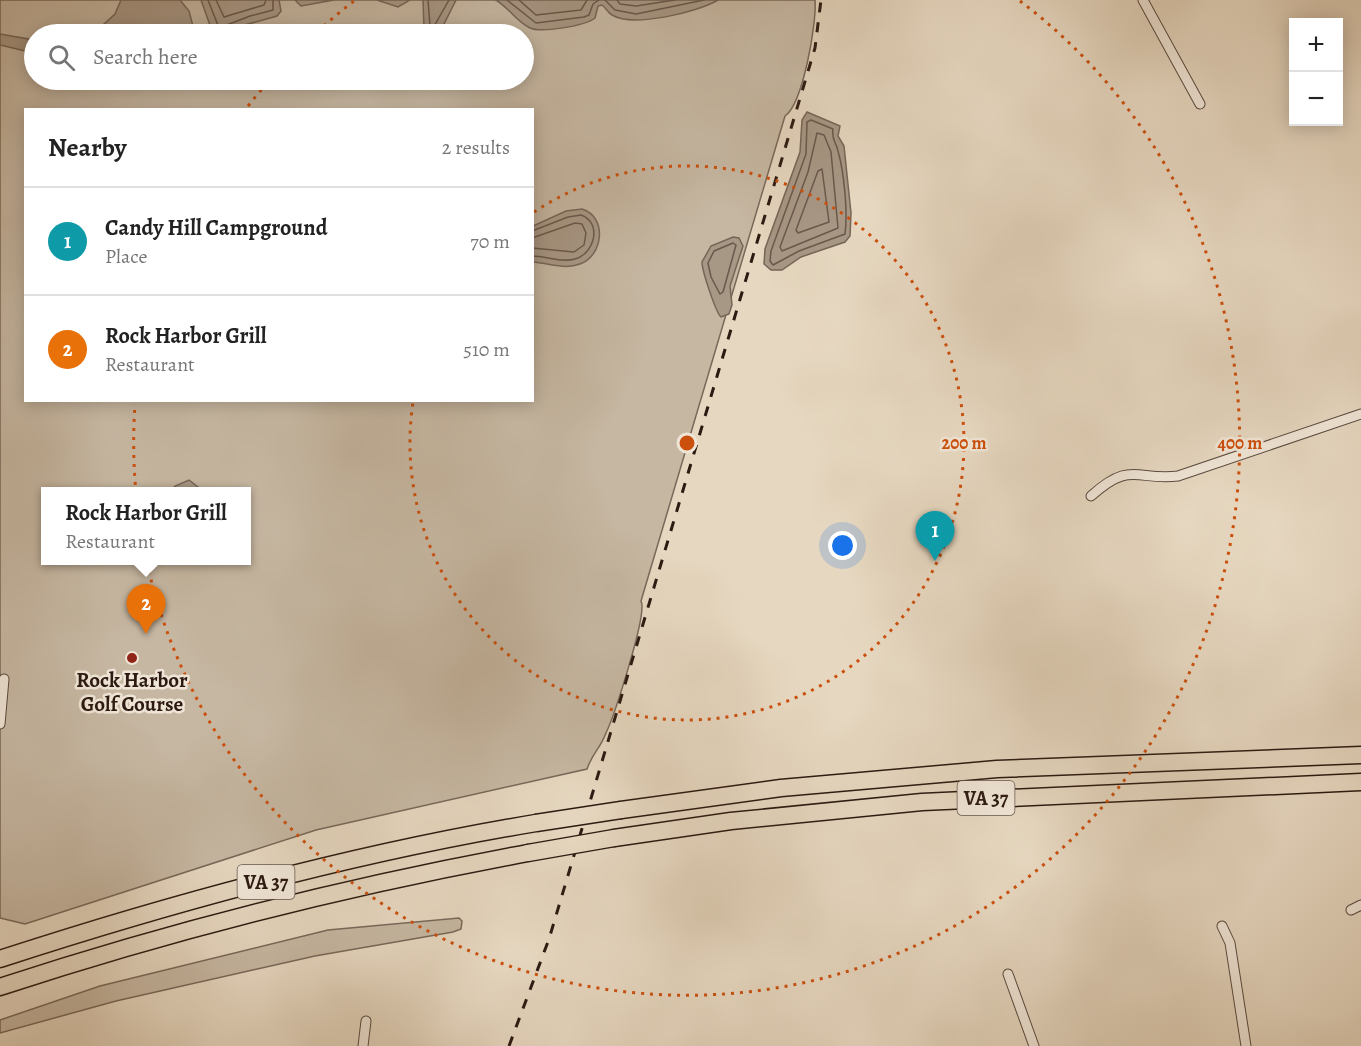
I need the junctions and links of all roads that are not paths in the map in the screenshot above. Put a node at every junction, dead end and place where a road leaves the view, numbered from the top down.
1 (1143, 0) edge
2 (1200, 104) dead end
3 (1361, 414) edge
4 (1091, 496) dead end
5 (4, 679) dead end
6 (0, 724) edge
7 (1361, 746) edge
8 (1361, 755) edge
9 (1211, 760) junction
10 (1361, 783) edge
11 (1206, 789) junction
12 (1361, 792) edge
13 (1361, 905) edge
14 (1351, 910) dead end
15 (1222, 926) dead end
16 (0, 959) edge
17 (1008, 974) dead end
18 (0, 987) edge
19 (366, 1021) dead end
20 (363, 1046) edge
21 (1034, 1046) edge
22 (1246, 1046) edge

1 - 2 street
3 - 4 street
5 - 6 street
7 - 9 highway
8 - 9 highway, VA 37
9 - 16 highway, VA 37, bridge
10 - 11 highway, VA 37
11 - 12 highway
11 - 18 highway, VA 37, bridge
13 - 14 street
15 - 22 street
17 - 21 street
19 - 20 street

